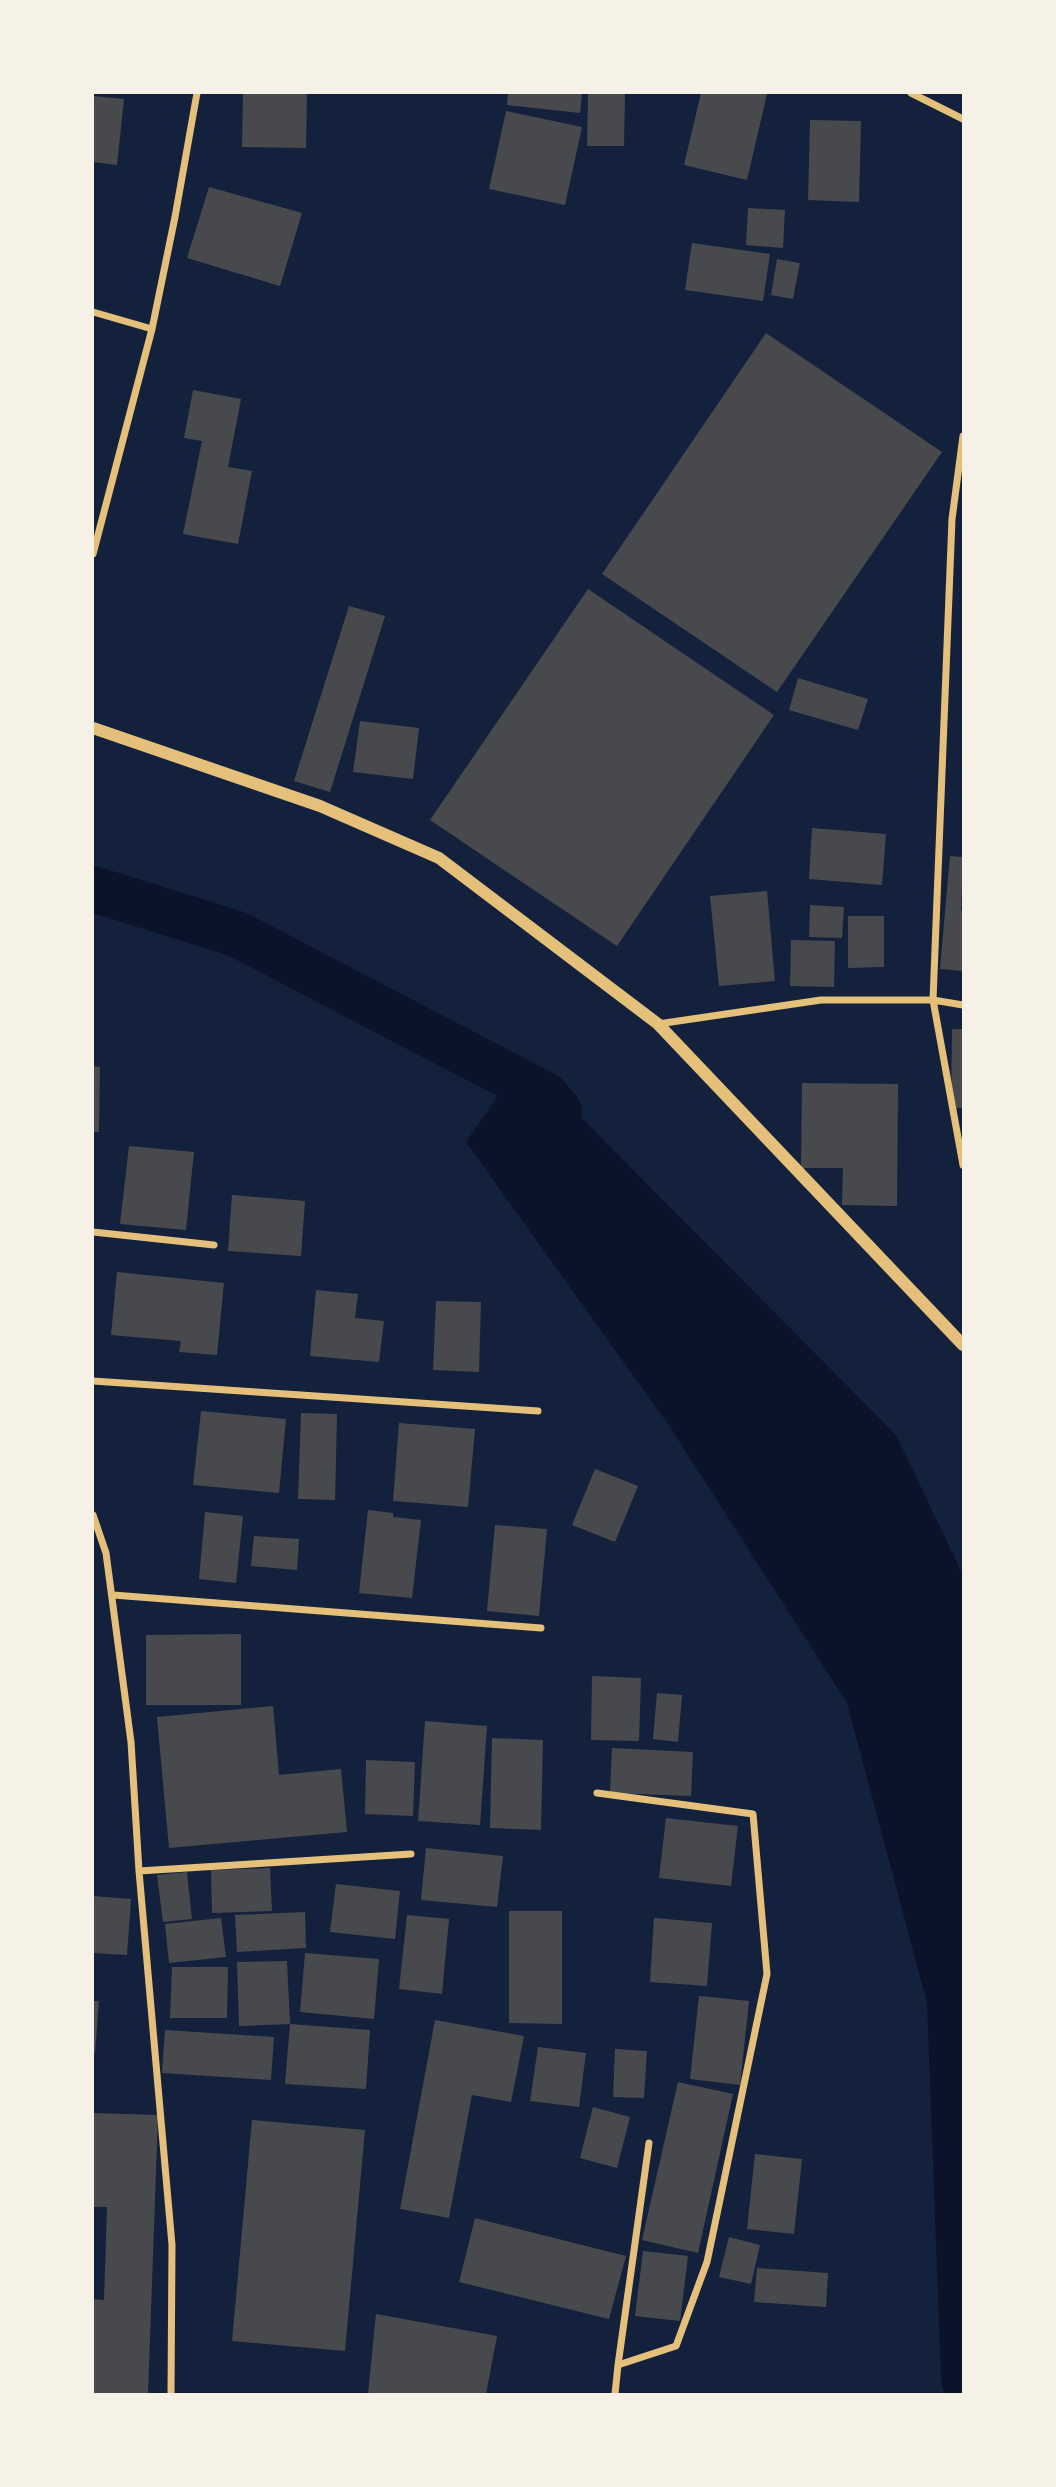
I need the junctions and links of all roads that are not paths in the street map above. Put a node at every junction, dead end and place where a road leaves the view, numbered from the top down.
1 (197, 93) edge
2 (911, 93) edge
3 (963, 119) edge
4 (93, 312) edge
5 (152, 329) junction
6 (963, 436) edge
7 (93, 554) edge
8 (93, 729) edge
9 (933, 1000) junction
10 (963, 1005) edge
11 (658, 1024) junction
12 (963, 1166) edge
13 (93, 1232) edge
14 (215, 1245) dead end
15 (963, 1345) edge
16 (93, 1381) edge
17 (538, 1411) dead end
18 (93, 1515) edge
19 (113, 1595) junction
20 (541, 1628) dead end
21 (597, 1793) dead end
22 (411, 1854) dead end
23 (139, 1871) junction
24 (649, 2143) dead end
25 (618, 2364) junction
26 (171, 2394) edge
27 (615, 2394) edge

1 - 5 street
2 - 3 street
4 - 5 street
5 - 7 street
6 - 9 street
8 - 11 street
9 - 10 street
9 - 11 street
9 - 12 street
11 - 15 street
13 - 14 street
16 - 17 street
18 - 19 street
19 - 20 street
19 - 23 street
21 - 25 street
22 - 23 street
23 - 26 street
24 - 25 street
25 - 27 street

